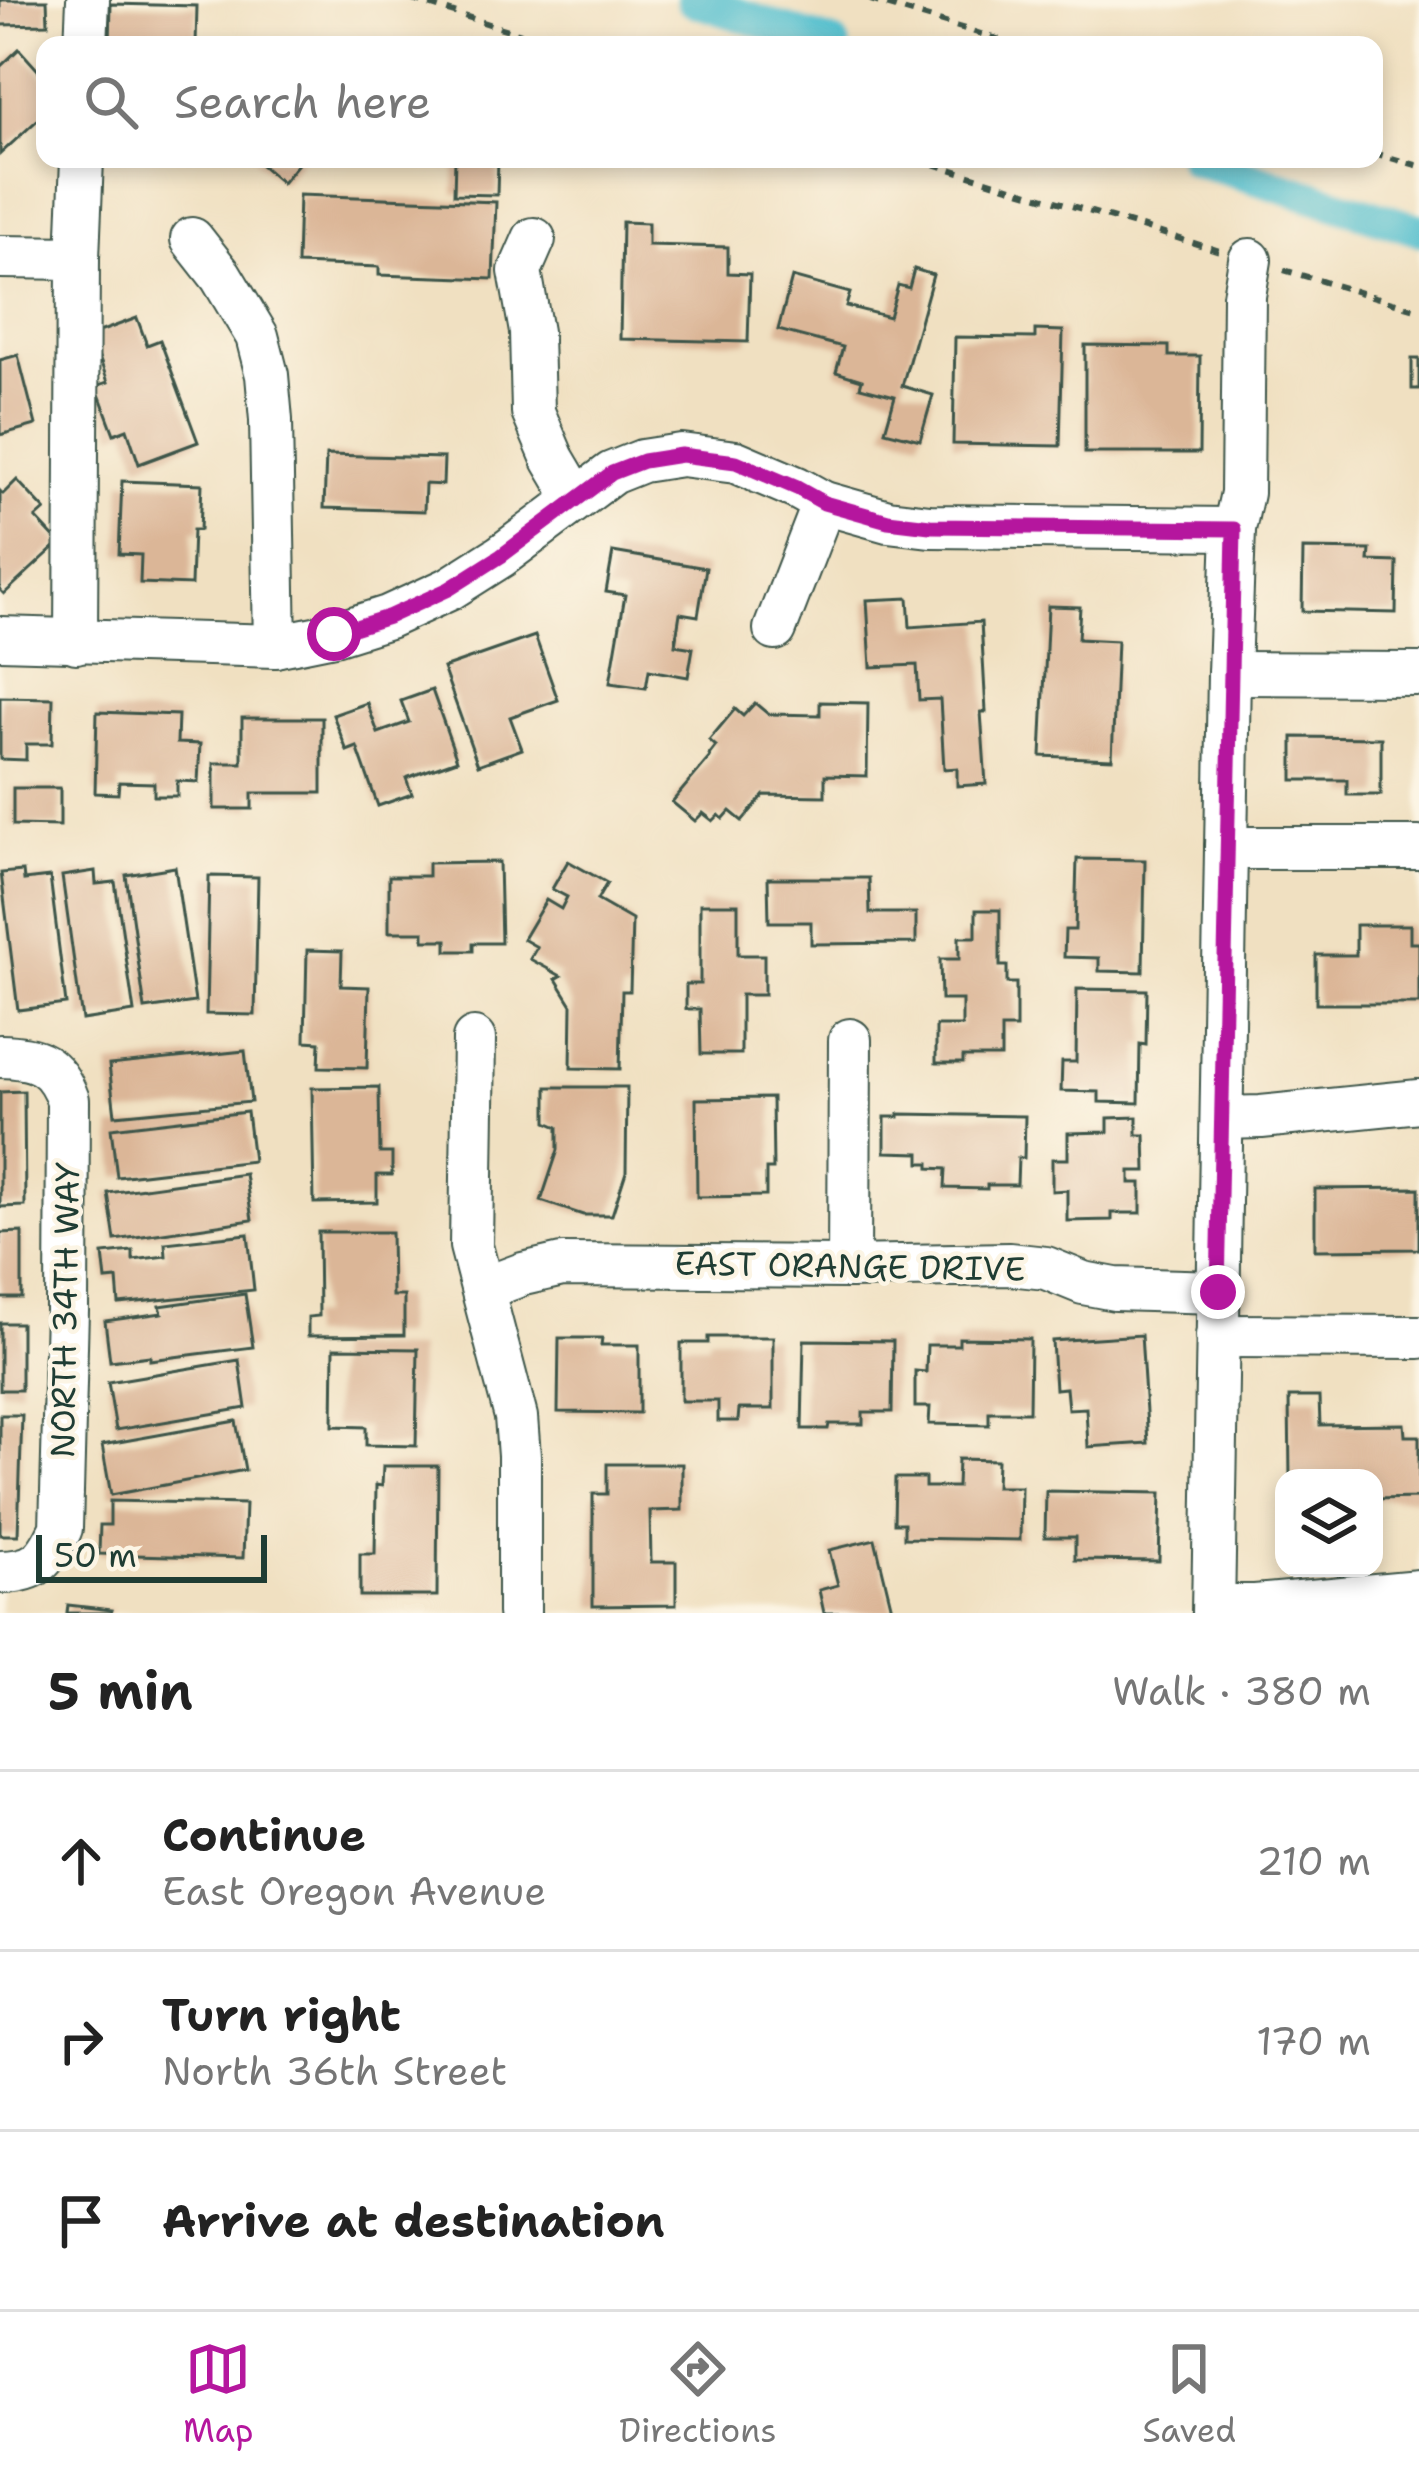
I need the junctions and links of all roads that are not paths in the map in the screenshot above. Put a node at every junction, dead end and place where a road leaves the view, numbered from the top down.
1 (88, 0) edge
2 (86, 36) edge
3 (82, 168) edge
4 (192, 239) dead end
5 (534, 239) dead end
6 (0, 257) edge
7 (78, 258) junction
8 (1250, 260) road end
9 (576, 498) junction
10 (824, 503) junction
11 (1234, 529) junction
12 (776, 628) dead end
13 (0, 638) edge
14 (76, 642) junction
15 (275, 646) junction
16 (1229, 674) junction
17 (1419, 674) edge
18 (1226, 848) junction
19 (1419, 848) edge
20 (475, 1039) dead end
21 (850, 1040) dead end
22 (0, 1056) edge
23 (1419, 1101) edge
24 (1223, 1118) junction
25 (849, 1267) junction
26 (483, 1289) junction
27 (1218, 1292) junction
28 (1217, 1336) junction
29 (1419, 1337) edge
30 (0, 1572) edge
31 (1419, 1591) edge
32 (1214, 1610) edge
33 (518, 1613) edge

1 - 2 street
3 - 7 street
4 - 15 street
5 - 9 street
6 - 7 street
7 - 14 street
8 - 11 street
9 - 10 street
9 - 15 street
10 - 11 street
10 - 12 street
11 - 16 street
13 - 14 street
14 - 15 street
16 - 17 street
16 - 18 street
18 - 19 street
18 - 24 street
20 - 26 street
21 - 25 street
22 - 30 street, NORTH 34TH WAY
23 - 24 street
24 - 27 street
25 - 26 street, EAST ORANGE DRIVE
25 - 27 street, EAST ORANGE DRIVE
26 - 33 street
27 - 28 street
28 - 29 street
28 - 32 street
31 - 32 street

